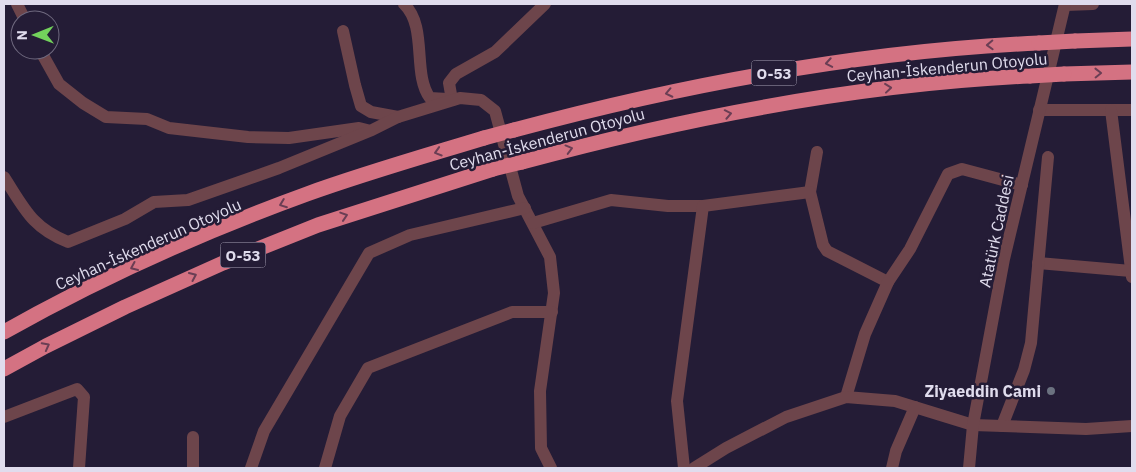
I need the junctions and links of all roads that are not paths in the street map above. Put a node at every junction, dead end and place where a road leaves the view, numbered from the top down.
1 (404, 4) edge
2 (545, 4) edge
3 (1065, 4) edge
4 (1093, 4) edge
5 (343, 31) dead end
6 (1132, 39) edge
7 (46, 60) edge
8 (1132, 72) edge
9 (452, 100) junction
10 (1039, 110) junction
11 (1111, 110) junction
12 (1132, 110) edge
13 (398, 117) junction
14 (372, 130) junction
15 (817, 152) dead end
16 (1048, 157) dead end
17 (4, 177) edge
18 (1022, 185) junction
19 (810, 192) junction
20 (703, 206) junction
21 (525, 208) junction
22 (533, 223) junction
23 (1038, 263) junction
24 (1132, 274) edge
25 (888, 282) junction
26 (552, 312) junction
27 (4, 332) edge
28 (4, 369) edge
29 (846, 397) junction
30 (915, 407) junction
31 (4, 417) edge
32 (973, 424) junction
33 (1002, 426) junction
34 (1132, 426) edge
35 (193, 437) dead end
36 (698, 467) edge
37 (79, 468) edge
38 (193, 468) edge
39 (251, 468) edge
40 (325, 468) edge
41 (551, 468) edge
42 (684, 468) edge
43 (892, 468) edge
44 (969, 468) edge

1 - 9 street
2 - 9 street
3 - 4 street
3 - 10 street, Atatürk Caddesi
5 - 13 street
6 -> 27 highway, Ceyhan-İskenderun Otoyolu / O-53, bridge
7 - 14 street
28 -> 8 highway, Ceyhan-İskenderun Otoyolu / O-53, bridge
9 - 13 street
9 - 21 street
10 - 11 street
10 - 18 street, Atatürk Caddesi
11 - 12 street
11 - 24 street
13 - 14 street
14 - 17 street
15 - 19 street
16 - 23 street
18 - 25 street
18 - 32 street, Atatürk Caddesi
19 - 20 street
19 - 25 street
20 - 22 street
20 - 42 street
21 - 22 street
21 - 39 street
22 - 26 street
23 - 24 street
23 - 33 street
25 - 29 street
26 - 40 street
26 - 41 street
29 - 30 street
29 - 36 street
30 - 32 street
30 - 43 street
31 - 37 street
32 - 33 street
32 - 44 street, Atatürk Caddesi
33 - 34 street
35 - 38 street

